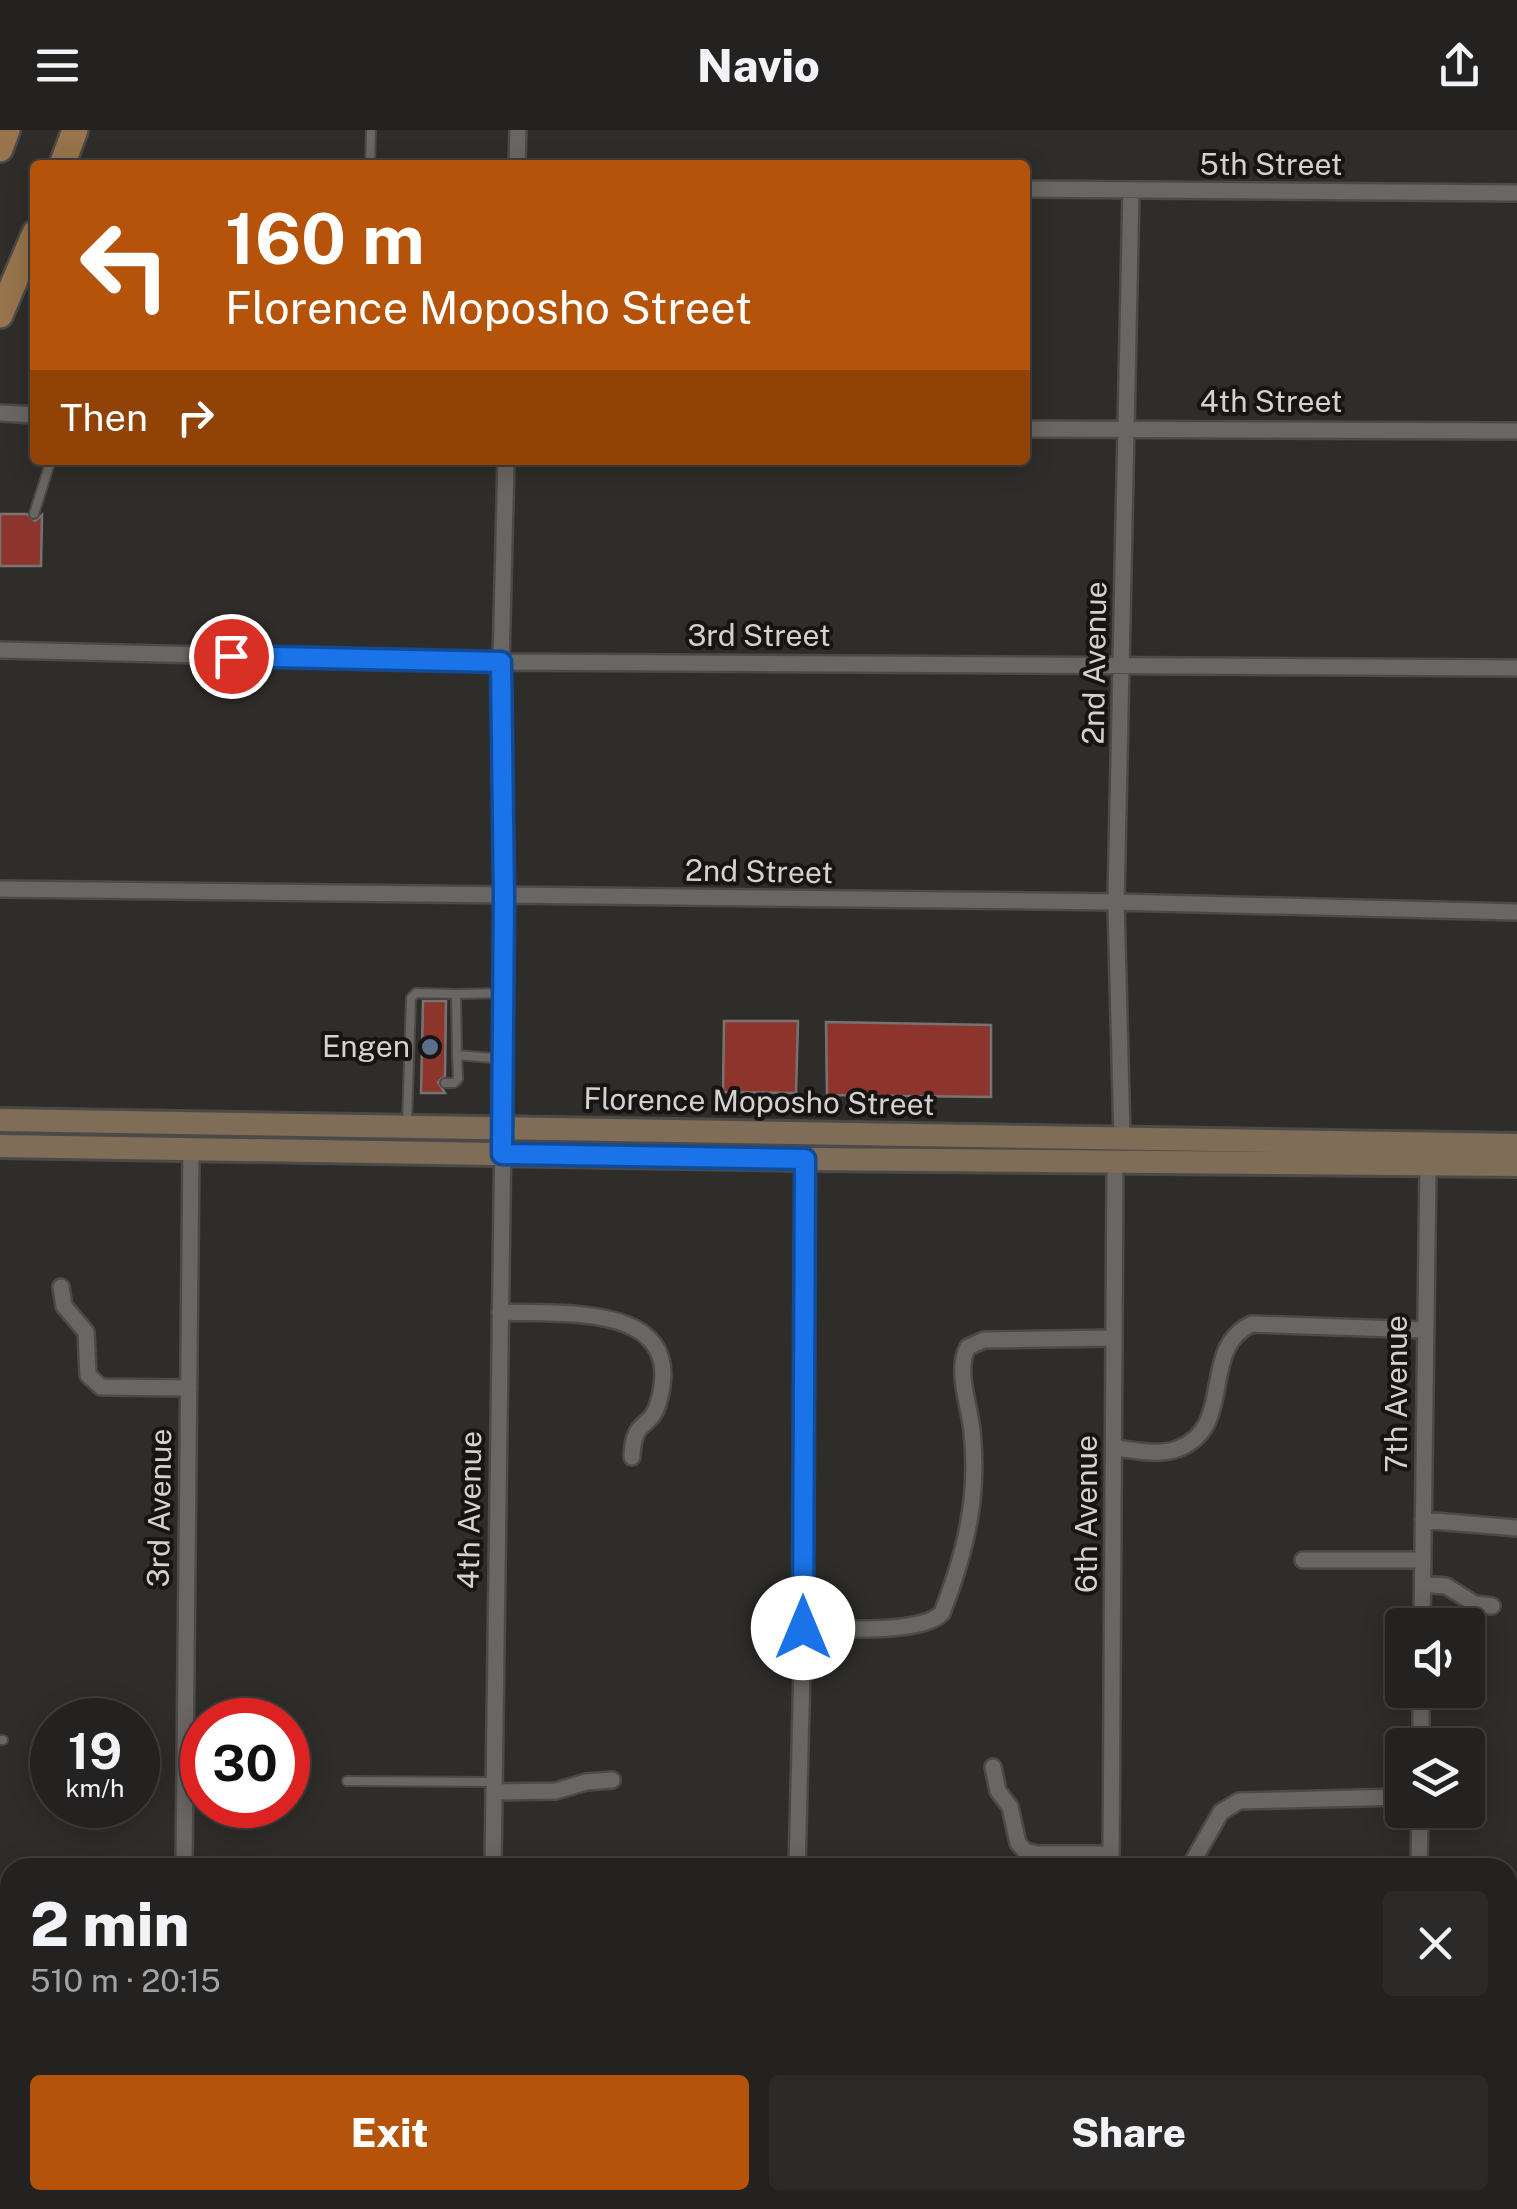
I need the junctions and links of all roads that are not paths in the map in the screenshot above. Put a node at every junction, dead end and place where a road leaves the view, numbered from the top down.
1 (7, 130) edge
2 (74, 130) edge
3 (371, 130) edge
4 (518, 130) edge
5 (0, 149) edge
6 (64, 160) edge
7 (370, 160) edge
8 (517, 160) edge
9 (1030, 189) edge
10 (1131, 191) junction
11 (1517, 194) edge
12 (30, 245) edge
13 (0, 315) edge
14 (0, 413) edge
15 (30, 415) edge
16 (1030, 429) edge
17 (1127, 429) junction
18 (1517, 431) edge
19 (49, 465) edge
20 (506, 465) edge
21 (34, 514) dead end
22 (0, 650) edge
23 (501, 662) junction
24 (1124, 664) junction
25 (1517, 668) edge
26 (0, 889) edge
27 (504, 897) junction
28 (1116, 902) junction
29 (1517, 912) edge
30 (504, 993) junction
31 (456, 994) junction
32 (457, 1055) junction
33 (504, 1059) junction
34 (408, 1082) junction
35 (422, 1083) dead end
36 (445, 1083) dead end
37 (0, 1120) edge
38 (407, 1127) junction
39 (503, 1129) junction
40 (1122, 1137) junction
41 (1517, 1145) edge
42 (0, 1146) edge
43 (191, 1150) junction
44 (502, 1154) junction
45 (805, 1159) junction
46 (1115, 1162) junction
47 (1428, 1164) junction
48 (1517, 1165) edge
49 (61, 1287) dead end
50 (500, 1312) junction
51 (1424, 1330) junction
52 (1114, 1338) junction
53 (188, 1388) junction
54 (1115, 1448) junction
55 (632, 1457) dead end
56 (1423, 1520) junction
57 (1517, 1528) edge
58 (1303, 1560) dead end
59 (1423, 1560) junction
60 (1422, 1584) junction
61 (1492, 1606) dead end
62 (1422, 1608) edge
63 (803, 1628) junction
64 (993, 1767) dead end
65 (612, 1780) dead end
66 (347, 1782) dead end
67 (494, 1787) junction
68 (1385, 1797) edge
69 (1420, 1828) edge
70 (184, 1858) edge
71 (492, 1858) edge
72 (798, 1858) edge
73 (1080, 1858) edge
74 (1111, 1858) edge
75 (1195, 1858) edge
76 (1419, 1858) edge

1 - 5 main road
2 - 6 main road
3 - 7 lane
4 - 8 street
9 - 10 street, 5th Street
10 - 11 street, 5th Street
10 - 17 street, 2nd Avenue
12 - 13 main road
14 - 15 street
16 - 17 street, 4th Street
17 - 18 street, 4th Street
17 - 24 street, 2nd Avenue
19 - 21 lane
20 - 23 street, 4th Avenue
22 - 23 street, 3rd Street
23 - 24 street, 3rd Street
23 - 27 street, 4th Avenue
24 - 25 street, 3rd Street
24 - 28 street, 2nd Avenue
26 - 27 street, 2nd Street
27 - 28 street, 2nd Street
27 - 30 street, 4th Avenue
28 - 29 street, 2nd Street
28 - 40 street, 2nd Avenue
30 - 31 lane
30 - 33 street, 4th Avenue
31 - 32 lane
31 - 34 lane
32 - 33 lane
32 - 36 lane
33 - 39 street, 4th Avenue
34 - 35 lane
34 - 38 lane
37 - 38 street, Florence Moposho Street
38 - 39 street, Florence Moposho Street
39 - 40 street, Florence Moposho Street
39 - 44 street, 4th Avenue
40 - 41 street, Florence Moposho Street
42 - 43 street, Florence Moposho Street
43 - 44 street, Florence Moposho Street
43 - 53 street, 3rd Avenue
44 - 45 street, Florence Moposho Street
44 - 50 street, 4th Avenue
45 - 46 street, Florence Moposho Street
45 - 63 street
46 - 47 street, Florence Moposho Street
46 - 52 street, 6th Avenue
47 - 48 street, Florence Moposho Street
47 - 51 street, 7th Avenue
49 - 53 street
50 - 55 street
50 - 67 street, 4th Avenue
51 - 54 street
51 - 56 street, 7th Avenue
52 - 54 street, 6th Avenue
52 - 63 street
53 - 70 street, 3rd Avenue
54 - 74 street, 6th Avenue
56 - 57 street
56 - 59 street, 7th Avenue
58 - 59 street
59 - 60 street, 7th Avenue
60 - 61 street
60 - 62 street, 7th Avenue
63 - 72 street
64 - 73 street
65 - 67 street
66 - 67 lane
67 - 71 street, 4th Avenue
68 - 75 street
69 - 76 street

